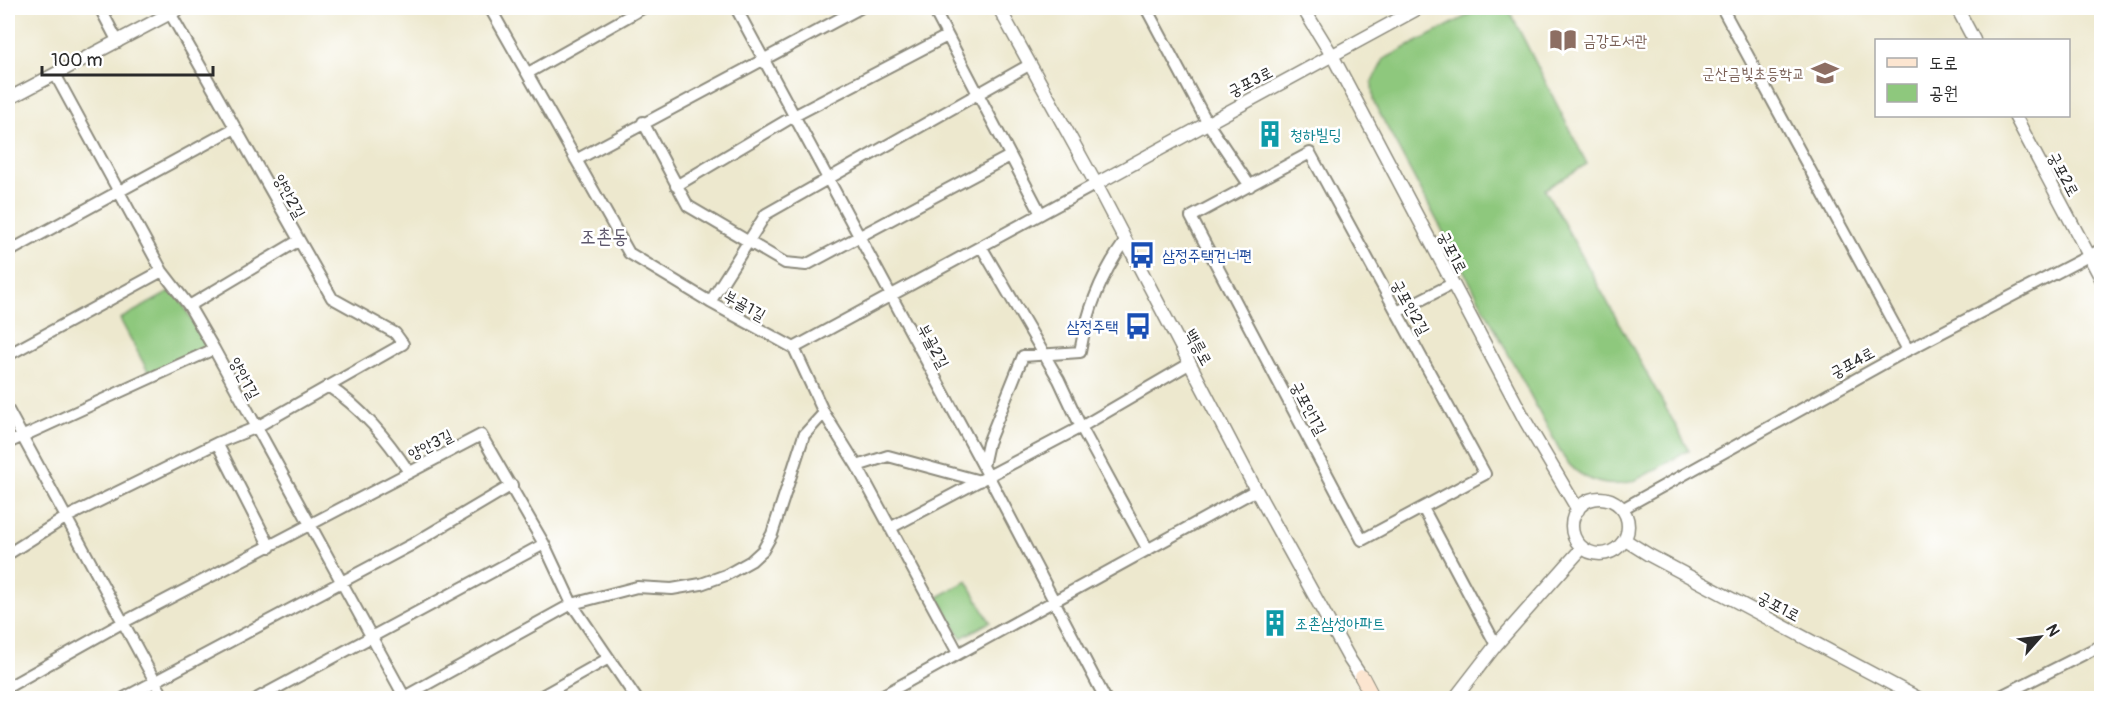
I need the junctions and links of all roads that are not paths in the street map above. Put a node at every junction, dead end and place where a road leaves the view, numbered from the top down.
1 (100, 8) edge
2 (490, 8) edge
3 (644, 8) edge
4 (736, 8) edge
5 (860, 8) edge
6 (933, 8) edge
7 (999, 8) edge
8 (1146, 8) edge
9 (1303, 8) edge
10 (1419, 8) edge
11 (1722, 8) edge
12 (1957, 8) edge
13 (175, 10) edge
14 (947, 36) junction
15 (1973, 39) edge
16 (118, 42) junction
17 (1333, 57) junction
18 (763, 58) junction
19 (1029, 65) junction
20 (528, 73) junction
21 (55, 74) junction
22 (978, 95) junction
23 (8, 99) edge
24 (794, 116) junction
25 (2016, 117) edge
26 (643, 122) junction
27 (1207, 122) junction
28 (235, 128) junction
29 (1010, 156) junction
30 (576, 160) junction
31 (827, 179) junction
32 (1096, 184) junction
33 (676, 186) junction
34 (1250, 186) junction
35 (120, 190) junction
36 (1041, 214) junction
37 (859, 238) junction
38 (298, 241) junction
39 (747, 242) junction
40 (1124, 243) junction
41 (982, 248) junction
42 (2102, 249) edge
43 (8, 252) edge
44 (2089, 256) junction
45 (162, 272) junction
46 (2102, 280) edge
47 (1452, 284) junction
48 (891, 297) junction
49 (710, 302) junction
50 (189, 306) junction
51 (1397, 312) junction
52 (794, 348) junction
53 (214, 349) junction
54 (1908, 350) junction
55 (8, 355) edge
56 (1044, 356) junction
57 (1189, 364) junction
58 (328, 386) junction
59 (8, 410) edge
60 (824, 413) junction
61 (1081, 427) junction
62 (255, 428) junction
63 (20, 436) junction
64 (8, 443) edge
65 (217, 443) junction
66 (857, 466) junction
67 (983, 466) junction
68 (409, 472) junction
69 (984, 479) junction
70 (512, 485) junction
71 (1256, 490) junction
72 (1423, 508) junction
73 (1623, 509) junction
74 (1578, 510) junction
75 (65, 518) junction
76 (309, 524) junction
77 (890, 528) junction
78 (1625, 540) junction
79 (544, 544) junction
80 (270, 547) junction
81 (1582, 548) junction
82 (1148, 550) junction
83 (8, 554) edge
84 (342, 580) junction
85 (1054, 602) junction
86 (572, 604) junction
87 (122, 623) junction
88 (372, 639) junction
89 (1496, 645) junction
90 (2102, 645) edge
91 (958, 653) junction
92 (609, 658) junction
93 (1362, 677) joint
94 (155, 682) junction
95 (8, 687) edge
96 (404, 698) edge
97 (124, 699) edge
98 (164, 699) edge
99 (258, 699) edge
100 (538, 699) edge
101 (636, 699) edge
102 (878, 699) edge
103 (1105, 699) edge
104 (1375, 699) edge
105 (1455, 699) edge
106 (1918, 699) edge
107 (1997, 699) edge

1 - 16 street
2 - 20 street, 부골1길
3 - 20 street
4 - 18 street, 부골2길
5 - 18 street
6 - 14 street
7 - 19 street, 백릉로
8 - 27 street
9 - 17 street, 궁포1로
10 - 17 street, 궁포3로
11 - 54 street
12 - 15 street
13 - 16 street
13 - 28 street, 양안2길
14 - 22 street
14 - 24 street
16 - 21 street
17 - 27 street, 궁포3로
17 - 47 street, 궁포1로
18 - 24 street, 부골2길
18 - 26 street
19 - 22 street
19 - 32 street, 백릉로
20 - 30 street, 부골1길
21 - 23 street
21 - 35 street, 양안1길
22 - 29 street
22 - 31 street
24 - 31 street, 부골2길
24 - 33 street
25 - 44 street, 궁포2로
26 - 30 street
26 - 33 street
27 - 32 street, 궁포3로
27 - 34 street
28 - 35 street
28 - 38 street, 양안2길
29 - 36 street
29 - 37 street
30 - 49 street, 부골1길
31 - 37 street, 부골2길
31 - 39 street
32 - 36 street
32 - 40 street, 백릉로
33 - 39 street
34 - 51 street, 궁포안2길
34 - 72 street, 궁포안1길
35 - 43 street
35 - 45 street, 양안1길
36 - 41 street
37 - 39 street
37 - 48 street, 부골2길
38 - 50 street
38 - 58 street, 양안2길
39 - 49 street
40 - 56 street
40 - 57 street, 백릉로
41 - 48 street
41 - 56 street
42 - 44 street, 궁포4로
44 - 46 street, 궁포2로
44 - 54 street, 궁포4로
45 - 50 street, 양안1길
45 - 55 street
47 - 51 street
47 - 74 street, 궁포1로
48 - 52 street
48 - 67 street, 부골2길
49 - 52 street, 부골1길
50 - 53 street, 양안1길
51 - 72 street, 궁포안2길
52 - 60 street
53 - 62 street, 양안1길
53 - 63 street
54 - 73 street, 궁포4로
56 - 61 street
56 - 67 street
57 - 61 street
57 - 71 street, 백릉로
58 - 62 street
58 - 68 street
59 - 63 street
60 - 66 street
60 - 86 street
61 - 69 street
61 - 82 street
62 - 65 street
62 - 76 street, 양안1길
63 - 64 street
63 - 75 street
65 - 75 street
65 - 80 street
66 - 69 street
66 - 77 street
67 - 69 street, 부골2길
68 - 70 street, 양안3길
68 - 76 street, 양안3길
69 - 77 street
69 - 85 street, 부골2길
70 - 79 street, 양안3길
70 - 84 street
71 - 82 street
71 - 93 street, 백릉로
72 - 89 street
73 - 74 street
73 - 78 street
74 - 81 street
75 - 83 street
75 - 87 street
76 - 80 street, 양안3길
76 - 84 street, 양안1길
77 - 91 street
78 - 81 street
78 - 106 street, 궁포1로
79 - 86 street, 양안3길
79 - 88 street
80 - 87 street, 양안3길
81 - 89 street
82 - 85 street
84 - 88 street, 양안1길
84 - 94 street
85 - 91 street
85 - 103 street, 부골2길
86 - 92 street, 양안3길
86 - 96 street
87 - 94 street
87 - 95 street, 양안3길
88 - 96 street, 양안1길
88 - 99 street
89 - 105 street
90 - 107 street
91 - 102 street
92 - 100 street
92 - 101 street, 양안3길
93 - 104 main road
94 - 97 street
94 - 98 street

